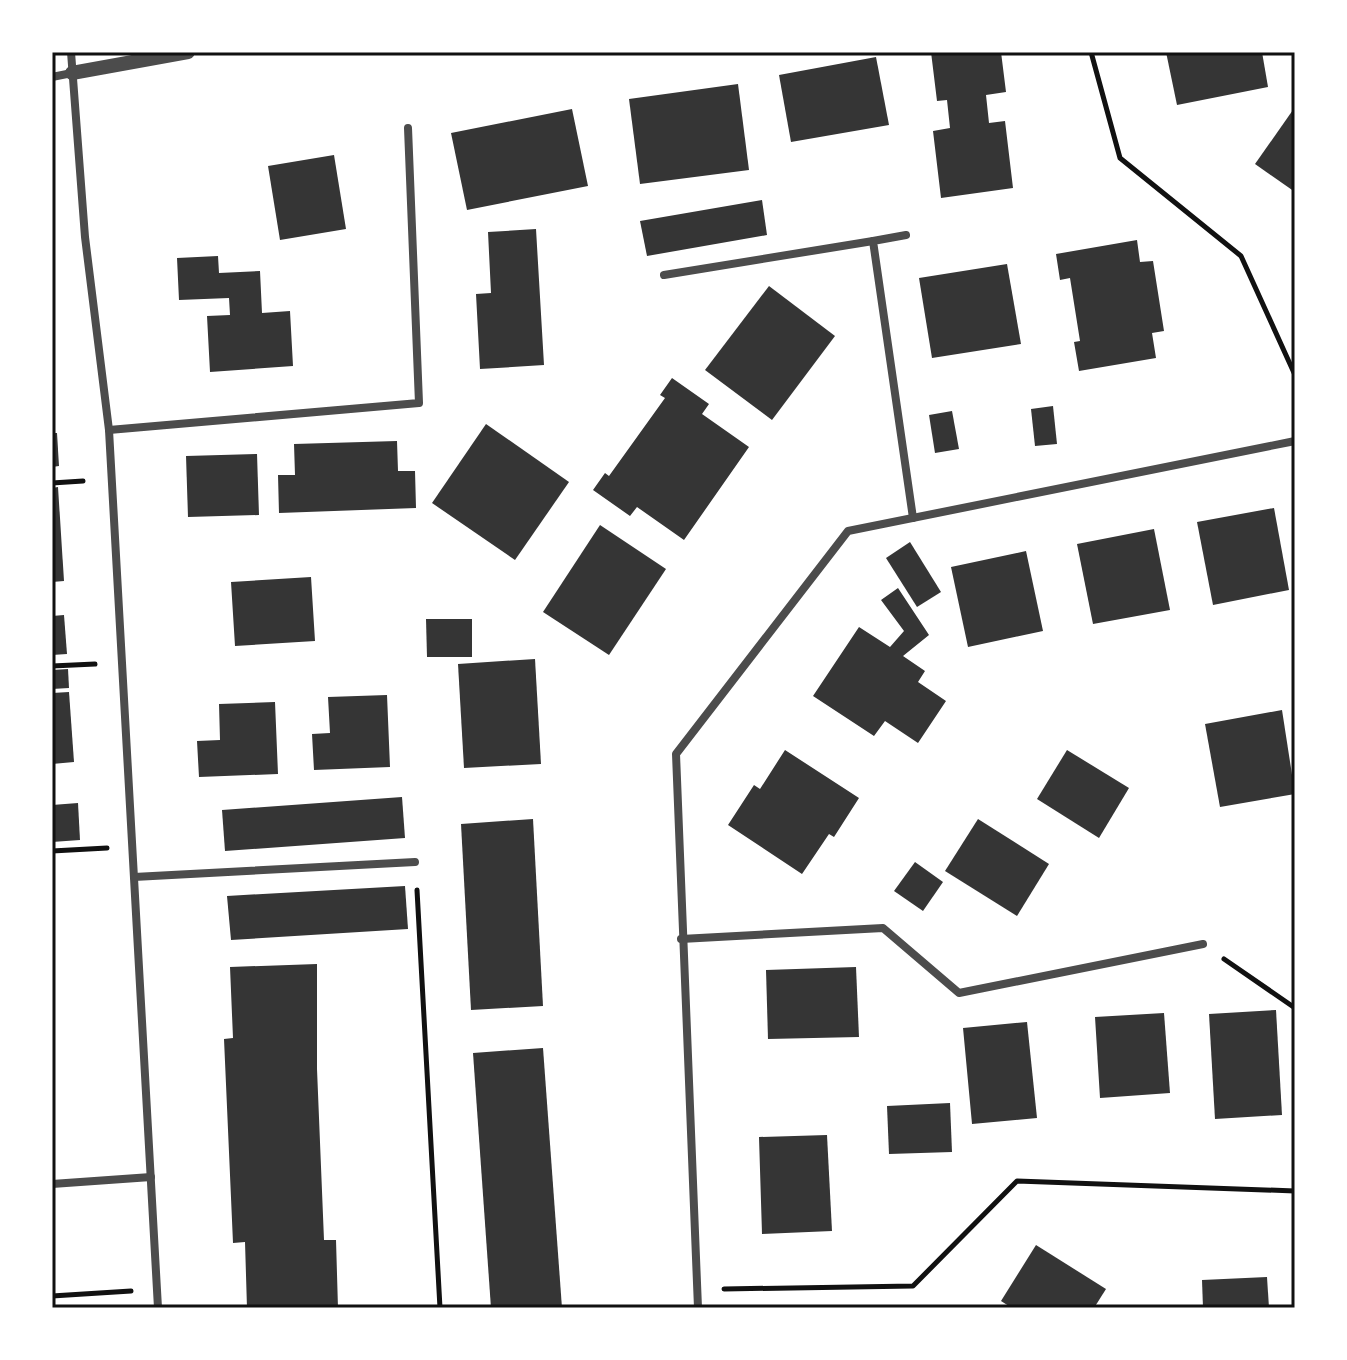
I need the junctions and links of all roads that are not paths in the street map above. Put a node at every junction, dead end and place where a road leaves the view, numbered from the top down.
1 (71, 52) edge
2 (188, 52) edge
3 (72, 73) junction
4 (52, 77) edge
5 (408, 128) dead end
6 (906, 235) dead end
7 (873, 241) junction
8 (664, 275) dead end
9 (109, 430) junction
10 (1295, 441) edge
11 (913, 518) junction
12 (415, 862) road end
13 (134, 877) junction
14 (681, 939) junction
15 (1203, 944) road end
16 (151, 1177) junction
17 (52, 1184) edge
18 (158, 1308) edge
19 (698, 1308) edge

1 - 3 street
2 - 3 street
3 - 4 street
3 - 9 street
5 - 9 street
6 - 7 street
7 - 8 street
7 - 11 street
9 - 13 street
10 - 11 street
11 - 14 street
12 - 13 street
13 - 16 street
14 - 15 street
14 - 19 street
16 - 17 street
16 - 18 street

